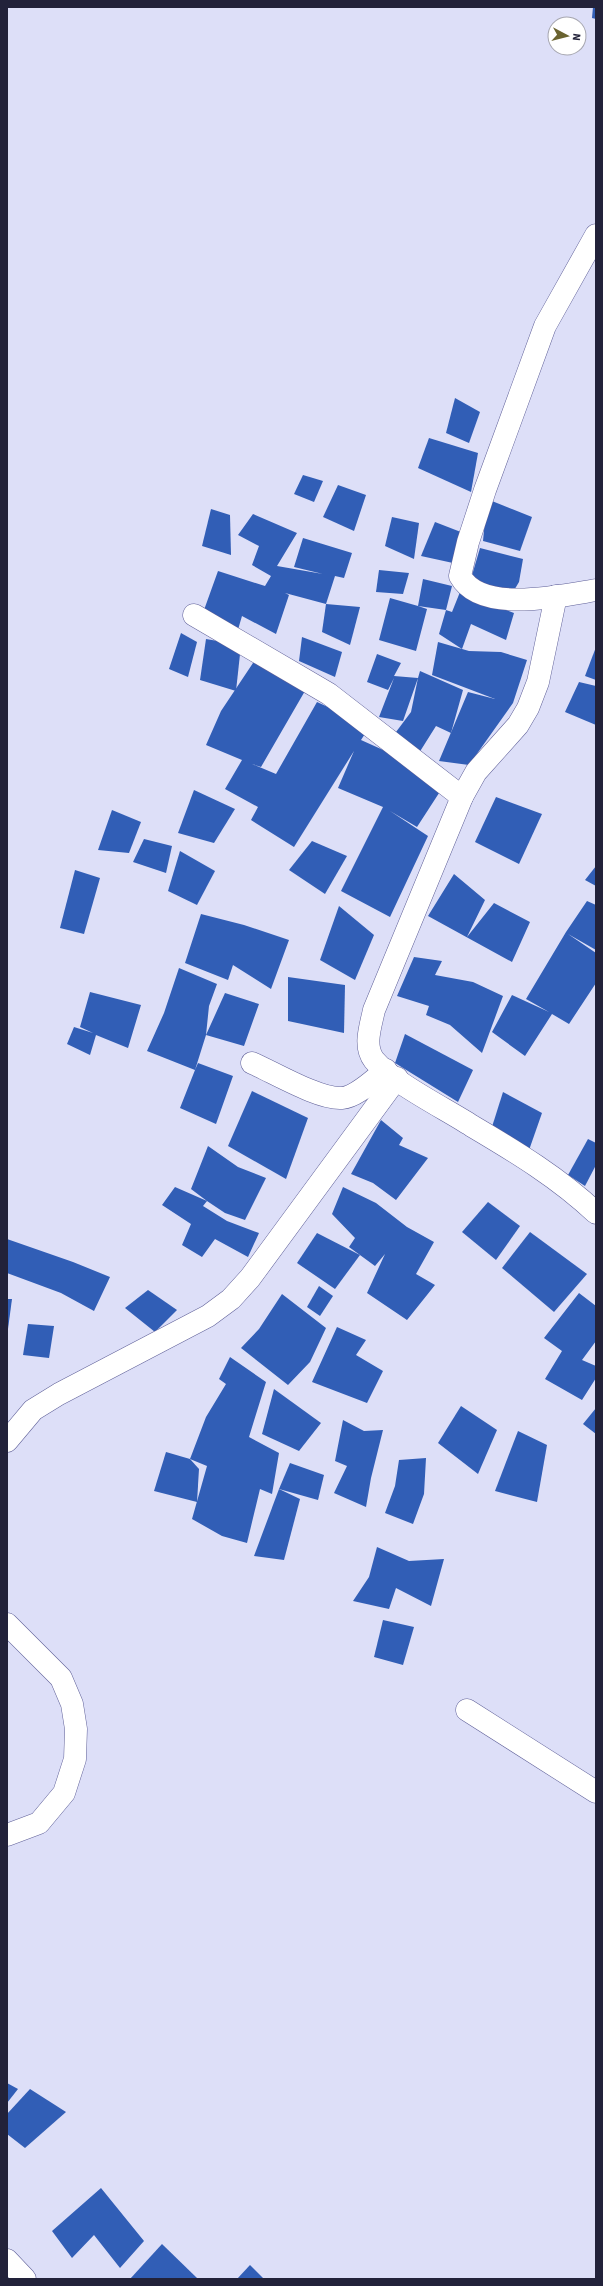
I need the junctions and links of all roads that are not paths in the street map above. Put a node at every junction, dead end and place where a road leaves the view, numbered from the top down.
1 (596, 235) edge
2 (596, 590) edge
3 (556, 596) junction
4 (194, 615) dead end
5 (462, 797) junction
6 (252, 1063) dead end
7 (391, 1074) junction
8 (596, 1213) edge
9 (7, 1441) edge
10 (7, 1624) edge
11 (467, 1710) dead end
12 (596, 1792) edge
13 (7, 1835) edge
14 (7, 2260) edge
15 (25, 2279) edge

1 - 3 main road
2 - 3 main road
3 - 5 main road
4 - 5 main road
5 - 7 main road
6 - 7 main road
7 - 8 main road
7 - 9 main road
10 - 13 main road
11 - 12 main road
14 - 15 main road

